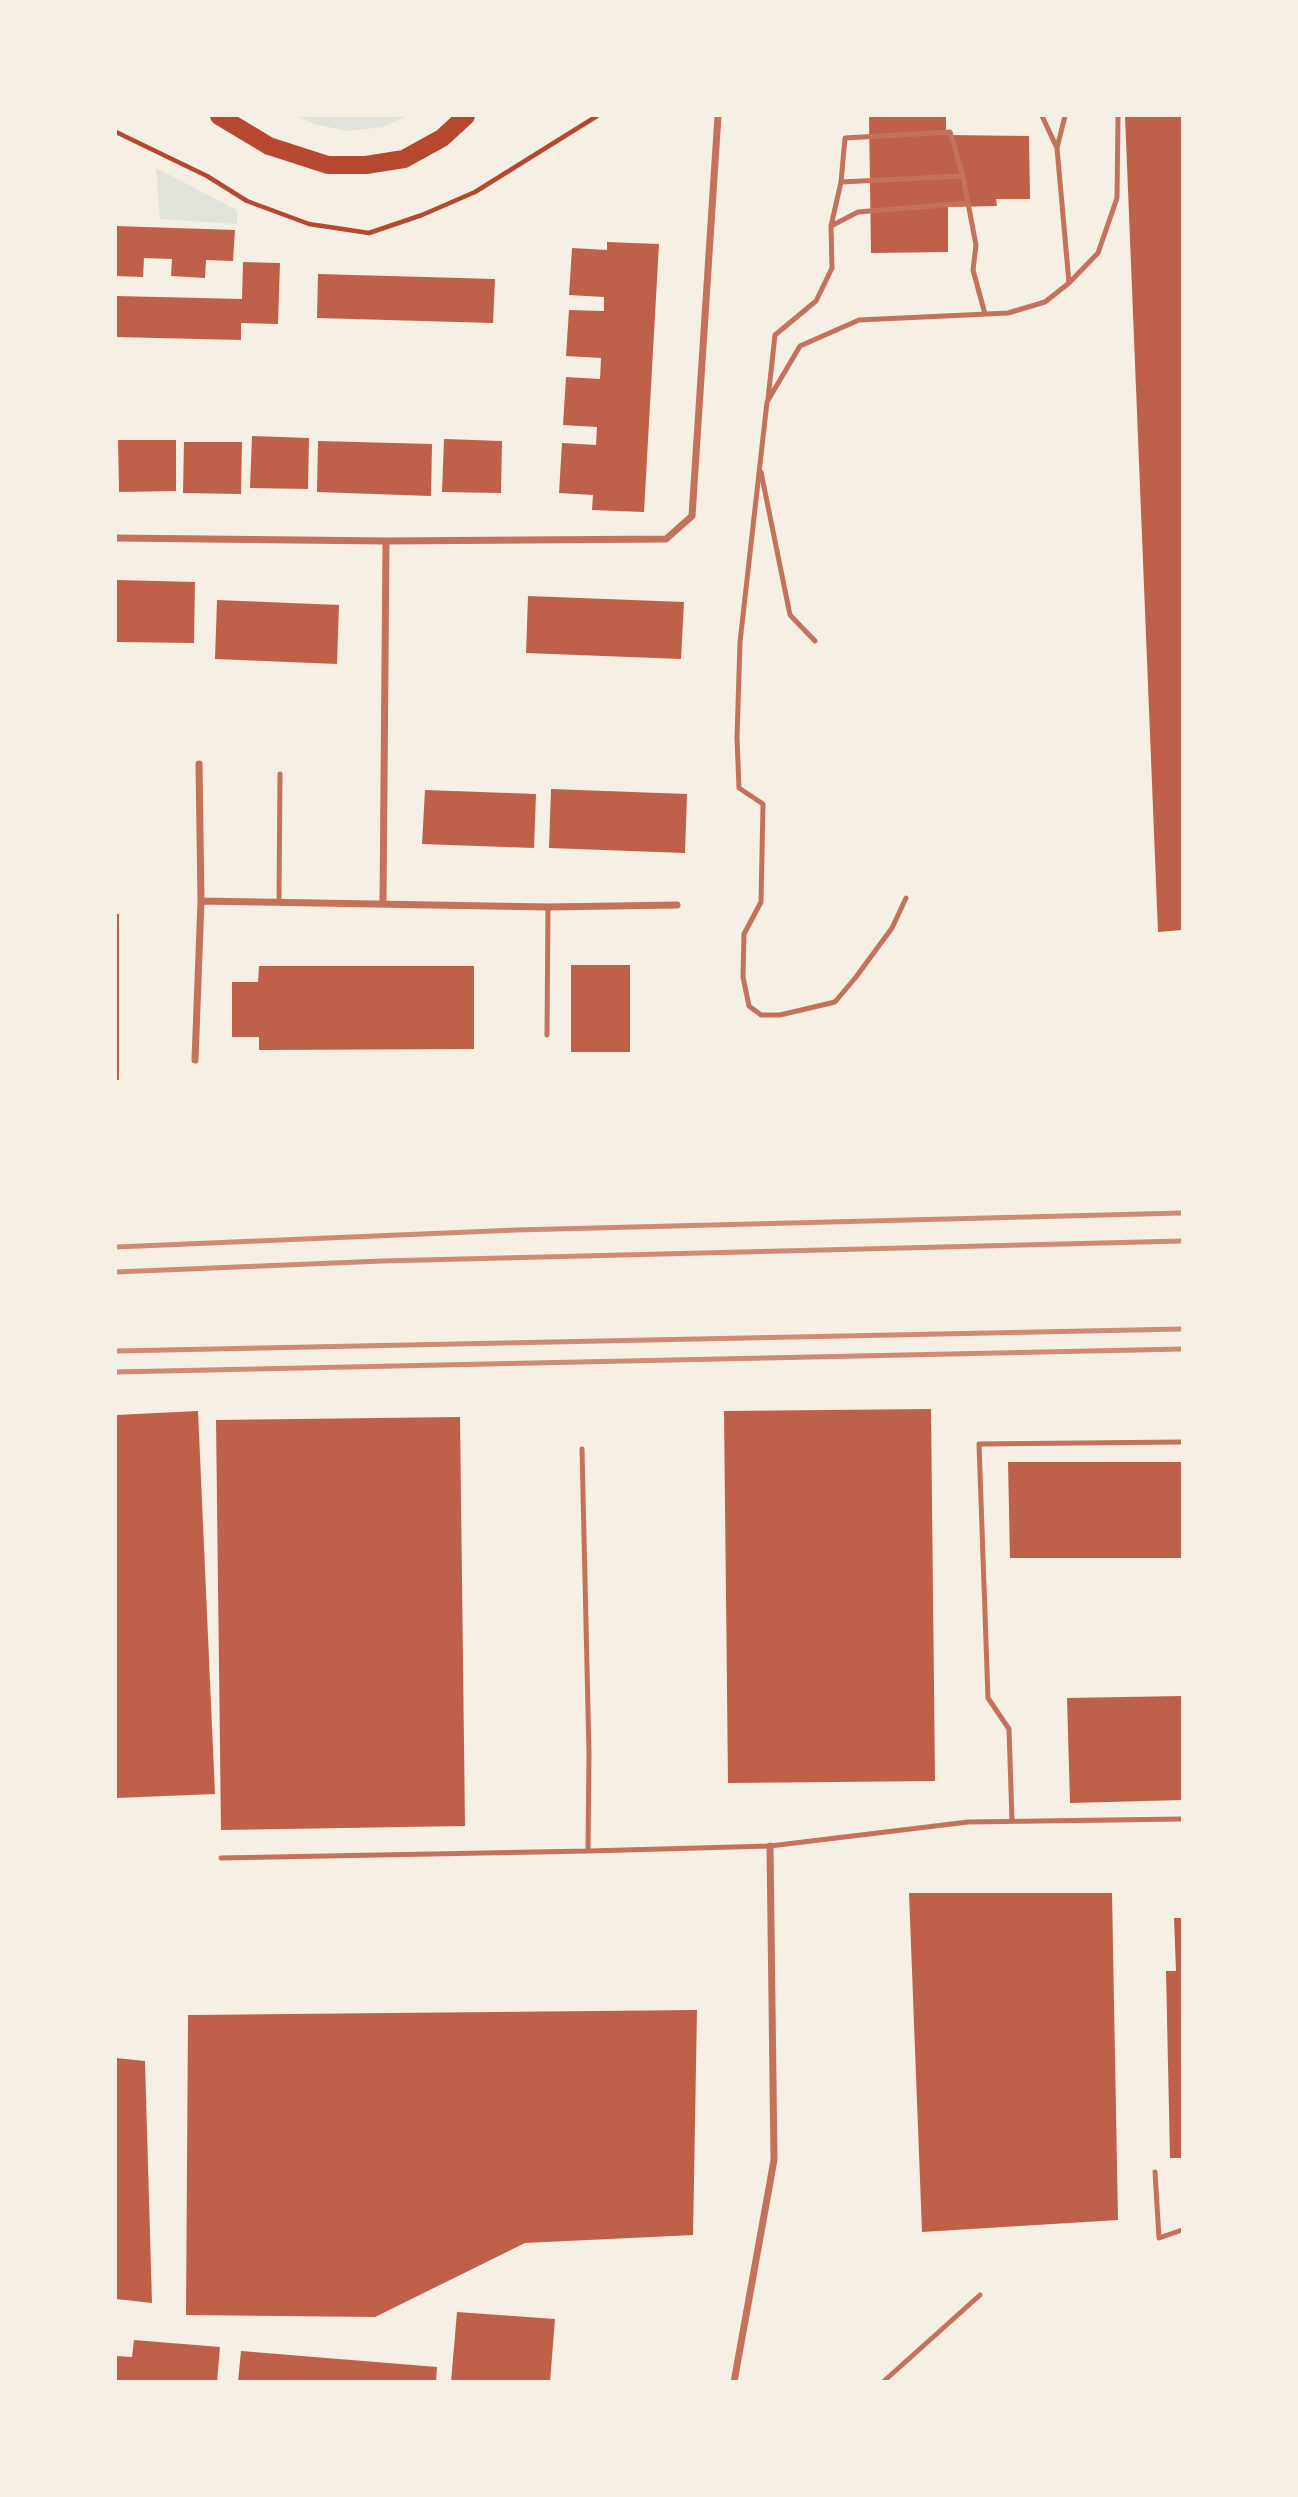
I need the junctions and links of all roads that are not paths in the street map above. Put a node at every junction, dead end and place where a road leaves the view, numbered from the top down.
1 (219, 116) edge
2 (238, 116) edge
3 (466, 116) edge
4 (718, 116) edge
5 (1042, 116) edge
6 (1065, 116) edge
7 (1118, 116) edge
8 (248, 132) junction
9 (1057, 148) junction
10 (963, 176) junction
11 (841, 182) junction
12 (968, 204) junction
13 (831, 226) junction
14 (1069, 283) junction
15 (985, 314) junction
16 (767, 402) junction
17 (760, 465) junction
18 (116, 538) edge
19 (386, 541) junction
20 (815, 641) dead end
21 (199, 764) dead end
22 (280, 774) dead end
23 (906, 898) dead end
24 (201, 901) junction
25 (279, 902) junction
26 (383, 903) junction
27 (677, 905) dead end
28 (548, 907) junction
29 (547, 1035) dead end
30 (195, 1060) dead end
31 (1182, 1442) edge
32 (582, 1449) dead end
33 (1182, 1819) edge
34 (1012, 1821) junction
35 (770, 1846) junction
36 (588, 1851) junction
37 (221, 1858) dead end
38 (1155, 2172) dead end
39 (1182, 2230) edge
40 (980, 2295) dead end
41 (734, 2382) edge
42 (883, 2382) edge

1 - 8 main road
2 - 8 main road
3 - 8 main road
4 - 19 street
5 - 9 lane
6 - 9 lane
7 - 14 lane
9 - 14 lane
10 - 11 lane
10 - 11 lane
10 - 12 lane
11 - 13 lane
12 - 13 lane
12 - 15 lane
13 - 16 lane
14 - 15 lane
15 - 16 lane
16 - 17 lane
17 - 20 lane
17 - 23 lane
18 - 19 street
19 - 26 street
21 - 24 street
22 - 25 lane
24 - 25 street
24 - 30 street
25 - 26 street
26 - 28 street
27 - 28 street
28 - 29 lane
31 - 34 lane
32 - 36 lane
33 - 34 lane
34 - 35 lane
35 - 36 lane
35 - 41 street
36 - 37 lane
38 - 39 lane
40 - 42 lane

